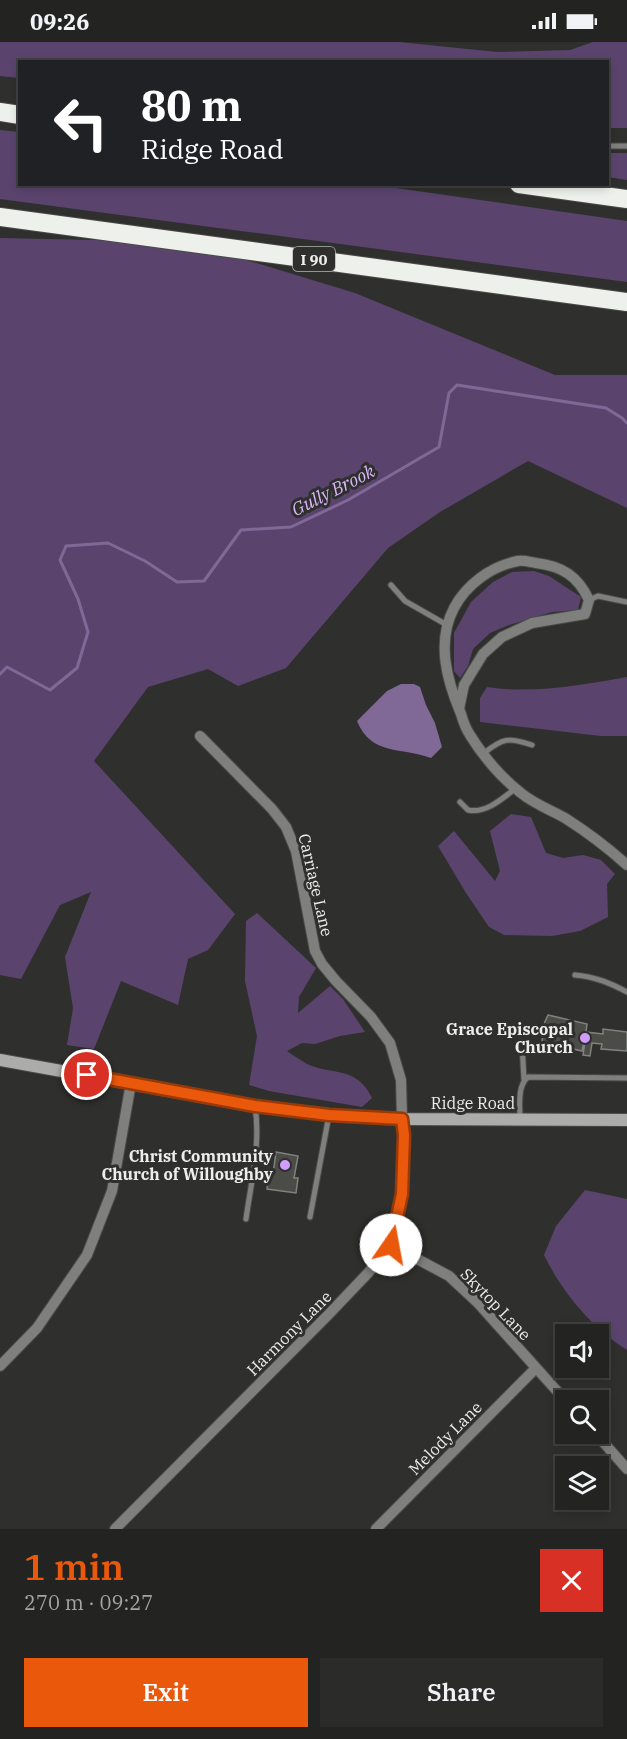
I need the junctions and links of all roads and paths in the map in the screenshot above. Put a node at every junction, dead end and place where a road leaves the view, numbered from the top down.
1 (0, 112) edge
2 (18, 115) edge
3 (609, 146) edge
4 (627, 146) edge
5 (533, 186) edge
6 (627, 199) edge
7 (0, 217) edge
8 (627, 302) edge
9 (391, 585) dead end
10 (589, 600) junction
11 (627, 602) edge
12 (448, 626) junction
13 (459, 709) junction
14 (200, 736) dead end
15 (532, 745) dead end
16 (484, 753) junction
17 (516, 788) junction
18 (460, 802) dead end
19 (627, 865) edge
20 (575, 975) dead end
21 (627, 993) edge
22 (521, 1025) dead end
23 (0, 1060) edge
24 (627, 1078) edge
25 (524, 1080) junction
26 (130, 1083) junction
27 (255, 1106) junction
28 (329, 1115) junction
29 (402, 1119) junction
30 (520, 1120) junction
31 (627, 1120) edge
32 (310, 1216) dead end
33 (246, 1219) dead end
34 (391, 1245) junction
35 (0, 1366) edge
36 (536, 1368) junction
37 (556, 1390) edge
38 (605, 1444) edge
39 (627, 1469) edge
40 (115, 1529) edge
41 (376, 1529) edge

1 - 2 highway
3 - 4 lane
5 - 6 highway
7 - 8 highway, I 90
9 - 12 lane
10 - 11 lane
10 - 12 street
10 - 13 street
12 - 13 street
13 - 16 street
14 - 29 street, Carriage Lane
15 - 16 lane
16 - 17 street
17 - 18 lane
17 - 19 street
20 - 21 lane
22 - 25 lane
23 - 26 main road, Ridge Road
24 - 25 lane
25 - 30 lane
26 - 27 main road, Ridge Road
26 - 35 street
27 - 28 main road, Ridge Road
27 - 33 lane
28 - 29 main road, Ridge Road
28 - 32 lane
29 - 30 main road, Ridge Road
29 - 34 street, Harmony Lane
30 - 31 main road, Ridge Road
34 - 36 street, Skytop Lane
34 - 40 street, Harmony Lane
36 - 37 street, Skytop Lane
36 - 41 street, Melody Lane
38 - 39 street

